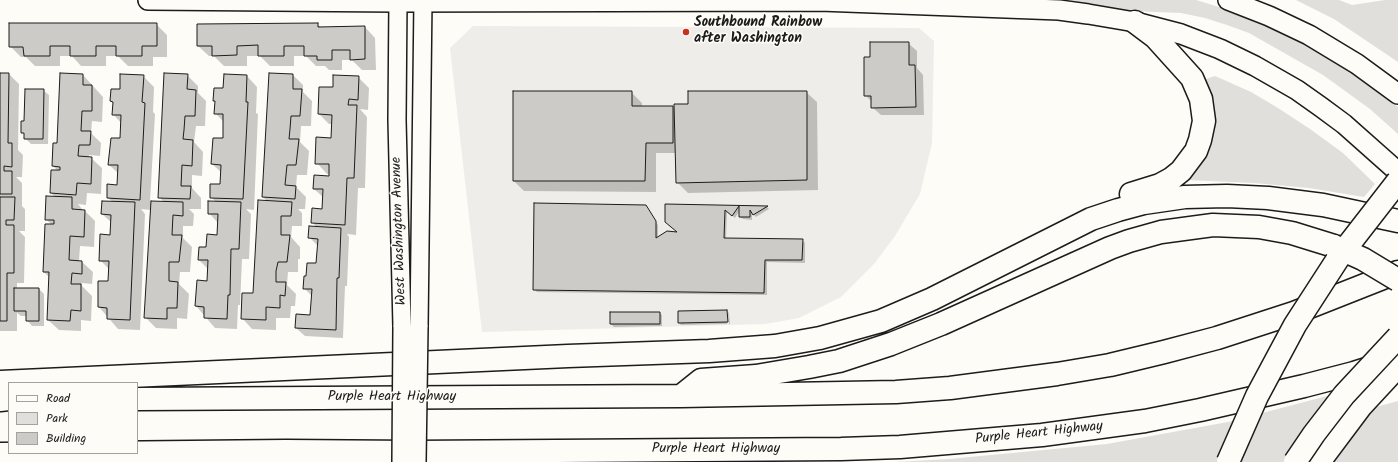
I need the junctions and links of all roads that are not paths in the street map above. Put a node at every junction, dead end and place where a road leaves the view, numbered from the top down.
1 (148, 0) edge
2 (760, 0) edge
3 (1228, 0) edge
4 (397, 1) edge
5 (423, 1) edge
6 (662, 1) edge
7 (1135, 22) junction
8 (1398, 94) edge
9 (1398, 172) edge
10 (1398, 181) edge
11 (1392, 220) edge
12 (1031, 249) junction
13 (1398, 272) edge
14 (1398, 280) edge
15 (1398, 337) edge
16 (1398, 359) edge
17 (1398, 366) edge
18 (0, 382) edge
19 (680, 396) junction
20 (138, 399) edge
21 (0, 454) edge
22 (106, 454) joint
23 (138, 454) edge
24 (178, 462) edge
25 (401, 462) edge
26 (417, 462) edge
27 (1228, 462) edge
28 (1295, 462) edge
29 (1319, 462) edge

1 - 4 main road
2 - 6 main road
2 - 7 main road
3 - 8 main road
4 - 5 main road
4 - 25 main road, West Washington Avenue, bridge
5 - 6 main road
5 - 26 main road, West Washington Avenue, bridge
7 - 9 main road
7 - 12 highway
10 - 27 highway, bridge
11 - 12 highway
12 - 18 highway
13 - 19 highway, Purple Heart Highway
14 - 19 highway, bridge
15 - 28 highway, bridge
16 - 23 highway, Purple Heart Highway
17 - 29 highway
19 - 20 highway, Purple Heart Highway
21 - 22 highway, Purple Heart Highway
22 - 24 highway

